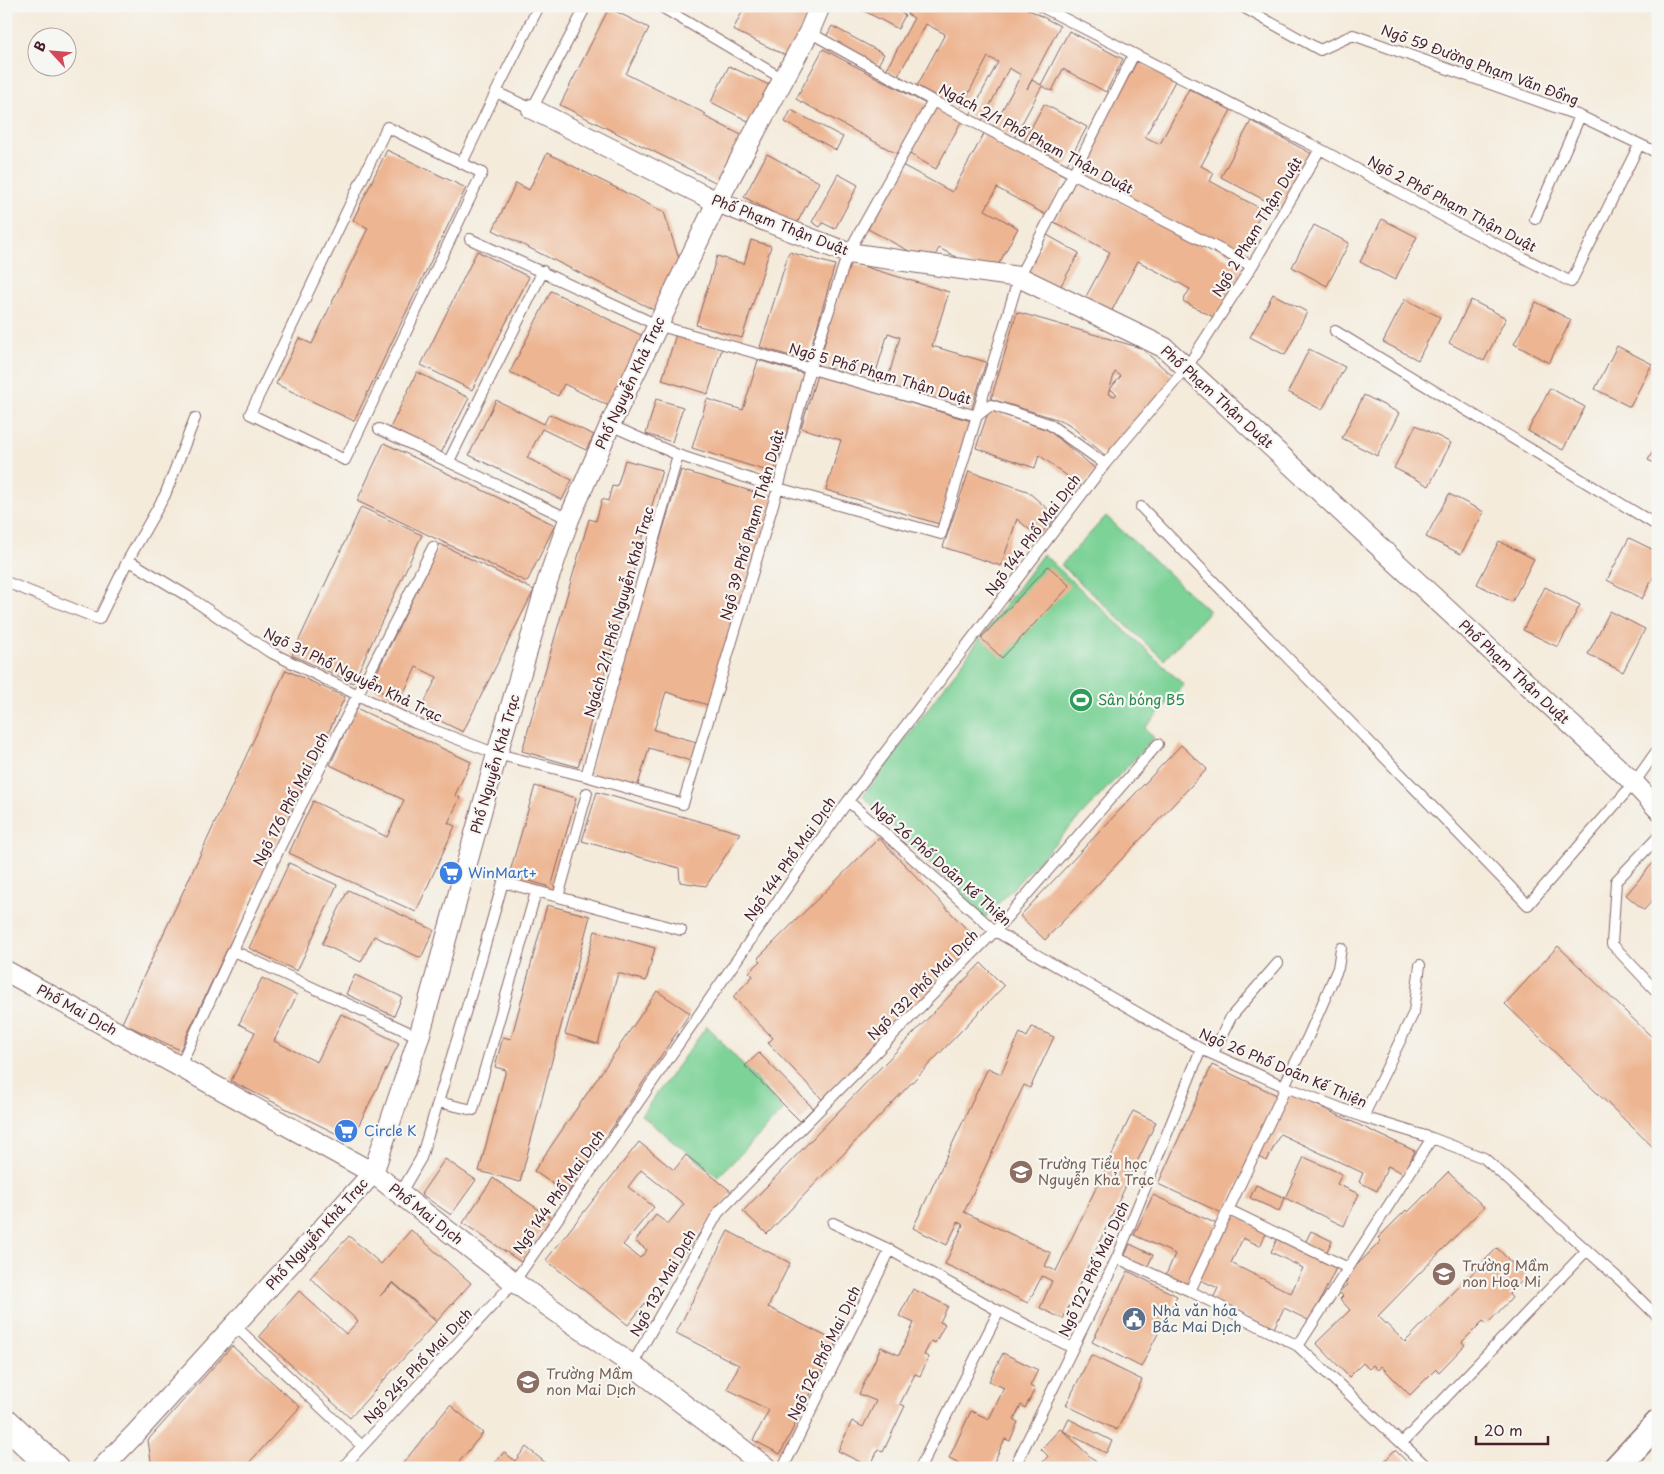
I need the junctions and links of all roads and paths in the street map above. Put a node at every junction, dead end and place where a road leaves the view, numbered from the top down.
1 (539, 6) edge
2 (586, 6) edge
3 (660, 6) edge
4 (820, 6) edge
5 (1040, 6) edge
6 (1241, 6) edge
7 (808, 32) junction
8 (1134, 54) junction
9 (783, 79) junction
10 (496, 92) junction
11 (933, 100) junction
12 (532, 109) junction
13 (1580, 116) junction
14 (1639, 145) junction
15 (1320, 149) junction
16 (1658, 153) edge
17 (462, 163) junction
18 (1073, 174) junction
19 (717, 202) junction
20 (1535, 219) dead end
21 (470, 239) dead end
22 (848, 253) junction
23 (1252, 266) junction
24 (543, 271) junction
25 (1018, 277) junction
26 (657, 325) junction
27 (1335, 331) dead end
28 (810, 368) junction
29 (1187, 368) junction
30 (977, 416) junction
31 (194, 418) dead end
32 (610, 425) junction
33 (379, 429) dead end
34 (678, 455) junction
35 (449, 461) junction
36 (1105, 464) junction
37 (778, 488) junction
38 (1141, 507) dead end
39 (568, 519) junction
40 (1658, 526) edge
41 (433, 547) dead end
42 (128, 560) junction
43 (6, 582) edge
44 (359, 695) junction
45 (1158, 744) dead end
46 (1657, 751) edge
47 (497, 754) junction
48 (586, 776) junction
49 (1634, 783) junction
50 (587, 793) dead end
51 (848, 801) junction
52 (683, 804) joint
53 (1658, 809) edge
54 (1658, 837) edge
55 (536, 892) junction
56 (558, 897) junction
57 (681, 930) dead end
58 (995, 931) junction
59 (1341, 948) dead end
60 (234, 951) junction
61 (1278, 963) dead end
62 (1420, 965) dead end
63 (6, 971) edge
64 (1658, 993) edge
65 (419, 1037) junction
66 (1201, 1049) junction
67 (1213, 1053) junction
68 (180, 1066) junction
69 (1285, 1086) junction
70 (438, 1102) junction
71 (1363, 1117) junction
72 (1432, 1138) junction
73 (373, 1173) junction
74 (400, 1194) junction
75 (1228, 1210) junction
76 (718, 1213) joint
77 (833, 1223) dead end
78 (890, 1250) junction
79 (1587, 1250) junction
80 (1117, 1258) junction
81 (1348, 1268) junction
82 (514, 1282) junction
83 (1190, 1291) junction
84 (998, 1311) junction
85 (1658, 1317) edge
86 (234, 1325) junction
87 (1298, 1346) junction
88 (1073, 1348) junction
89 (632, 1365) junction
90 (6, 1422) edge
91 (1658, 1423) edge
92 (1402, 1443) junction
93 (362, 1446) junction
94 (54, 1468) edge
95 (102, 1468) edge
96 (342, 1468) edge
97 (767, 1468) edge
98 (783, 1468) edge
99 (920, 1468) edge
100 (1014, 1468) edge
101 (1428, 1468) edge
102 (1616, 1468) edge

1 - 10 lane
2 - 12 lane
3 - 9 lane
4 - 7 street, Phố Nguyễn Khả Trạc
5 - 8 lane, Ngõ 2 Phạm Thận Duật
6 - 13 lane, Ngõ 59 Đường Phạm Văn Đồng
7 - 9 street, Phố Nguyễn Khả Trạc
7 - 11 lane, Ngách 2/1 Phố Phạm Thận Duật
8 - 15 lane, Ngõ 2 Phạm Thận Duật
8 - 18 lane
9 - 19 street, Phố Nguyễn Khả Trạc
10 - 12 lane
10 - 17 lane
11 - 18 lane, Ngách 2/1 Phố Phạm Thận Duật
11 - 22 lane, Ngõ 39 Phố Phạm Thận Duật
12 - 19 street, Phố Phạm Thận Duật
13 - 14 lane, Ngõ 59 Đường Phạm Văn Đồng
13 - 20 lane
14 - 15 lane, Ngõ 2 Phố Phạm Thận Duật
14 - 16 lane, Ngõ 59 Đường Phạm Văn Đồng
15 - 23 lane, Ngõ 2 Phạm Thận Duật
17 - 17 lane
18 - 23 lane, Ngách 2/1 Phố Phạm Thận Duật
18 - 25 lane
19 - 22 street, Phố Phạm Thận Duật
19 - 26 street, Phố Nguyễn Khả Trạc
21 - 24 lane, Ngõ 5 Phố Phạm Thận Duật
22 - 25 street, Phố Phạm Thận Duật
22 - 28 lane, Ngõ 39 Phố Phạm Thận Duật
23 - 29 lane, Ngõ 2 Phạm Thận Duật
24 - 26 lane, Ngõ 5 Phố Phạm Thận Duật
24 - 35 lane
25 - 29 street, Phố Phạm Thận Duật
25 - 30 lane
26 - 28 lane, Ngõ 5 Phố Phạm Thận Duật
26 - 32 street, Phố Nguyễn Khả Trạc
27 - 40 lane
28 - 30 lane, Ngõ 5 Phố Phạm Thận Duật
28 - 37 lane, Ngõ 39 Phố Phạm Thận Duật
29 - 36 lane
29 - 49 street, Phố Phạm Thận Duật
30 - 36 lane, Ngõ 5 Phố Phạm Thận Duật
30 - 37 lane
31 - 42 lane
32 - 34 lane
32 - 39 street, Phố Nguyễn Khả Trạc
33 - 35 lane
34 - 37 lane
34 - 48 lane, Ngách 2/1 Phố Nguyễn Khả Trạc
35 - 39 lane
36 - 51 lane, Ngõ 144 Phố Mai Dịch
37 - 52 lane, Ngõ 39 Phố Phạm Thận Duật
38 - 49 lane
39 - 47 street, Phố Nguyễn Khả Trạc
41 - 44 lane, Ngõ 176 Phố Mai Dịch
42 - 43 lane
42 - 44 lane, Ngõ 31 Phố Nguyễn Khả Trạc
44 - 47 lane, Ngõ 31 Phố Nguyễn Khả Trạc
44 - 60 lane, Ngõ 176 Phố Mai Dịch
45 - 58 lane, Ngõ 132 Phố Mai Dịch
46 - 49 lane
47 - 48 lane, Ngõ 31 Phố Nguyễn Khả Trạc
47 - 65 street, Phố Nguyễn Khả Trạc
48 - 52 lane, Ngõ 31 Phố Nguyễn Khả Trạc
49 - 53 street, Phố Phạm Thận Duật
50 - 56 lane
51 - 58 lane, Ngõ 26 Phố Doãn Kế Thiện
51 - 82 lane, Ngõ 144 Phố Mai Dịch
54 - 64 lane
55 - 56 lane
55 - 70 lane
55 - 70 lane
56 - 57 lane
58 - 66 lane, Ngõ 26 Phố Doãn Kế Thiện
58 - 76 lane, Ngõ 132 Phố Mai Dịch
59 - 69 lane
60 - 65 lane
60 - 68 lane, Ngõ 176 Phố Mai Dịch
61 - 67 lane
62 - 71 lane
63 - 68 street, Phố Mai Dịch
65 - 73 street, Phố Nguyễn Khả Trạc
66 - 67 lane, Ngõ 26 Phố Doãn Kế Thiện
66 - 80 lane, Ngõ 122 Phố Mai Dịch
67 - 69 lane, Ngõ 26 Phố Doãn Kế Thiện
68 - 73 street, Phố Mai Dịch
69 - 71 lane, Ngõ 26 Phố Doãn Kế Thiện
69 - 75 lane
70 - 74 lane
71 - 72 lane, Ngõ 26 Phố Doãn Kế Thiện
72 - 79 lane, Ngõ 26 Phố Doãn Kế Thiện
72 - 81 lane
73 - 74 street, Phố Mai Dịch
73 - 86 street, Phố Nguyễn Khả Trạc
74 - 82 street, Phố Mai Dịch
75 - 81 lane
75 - 83 lane
76 - 89 lane, Ngõ 132 Mai Dịch
77 - 78 lane
78 - 84 lane
78 - 98 lane, Ngõ 126 Phố Mai Dịch
79 - 85 lane, Ngõ 26 Phố Doãn Kế Thiện
79 - 92 lane
80 - 83 lane
80 - 88 lane, Ngõ 122 Phố Mai Dịch
81 - 87 lane
82 - 89 street, Phố Mai Dịch
82 - 93 lane, Ngõ 245 Phố Mai Dịch
83 - 87 lane
84 - 88 lane
84 - 99 lane
86 - 93 lane
86 - 95 street, Phố Nguyễn Khả Trạc
87 - 92 lane
88 - 100 lane, Ngõ 122 Phố Mai Dịch
89 - 97 street, Phố Mai Dịch
90 - 94 main road
91 - 102 street
92 - 101 lane
93 - 96 lane, Ngõ 245 Phố Mai Dịch

